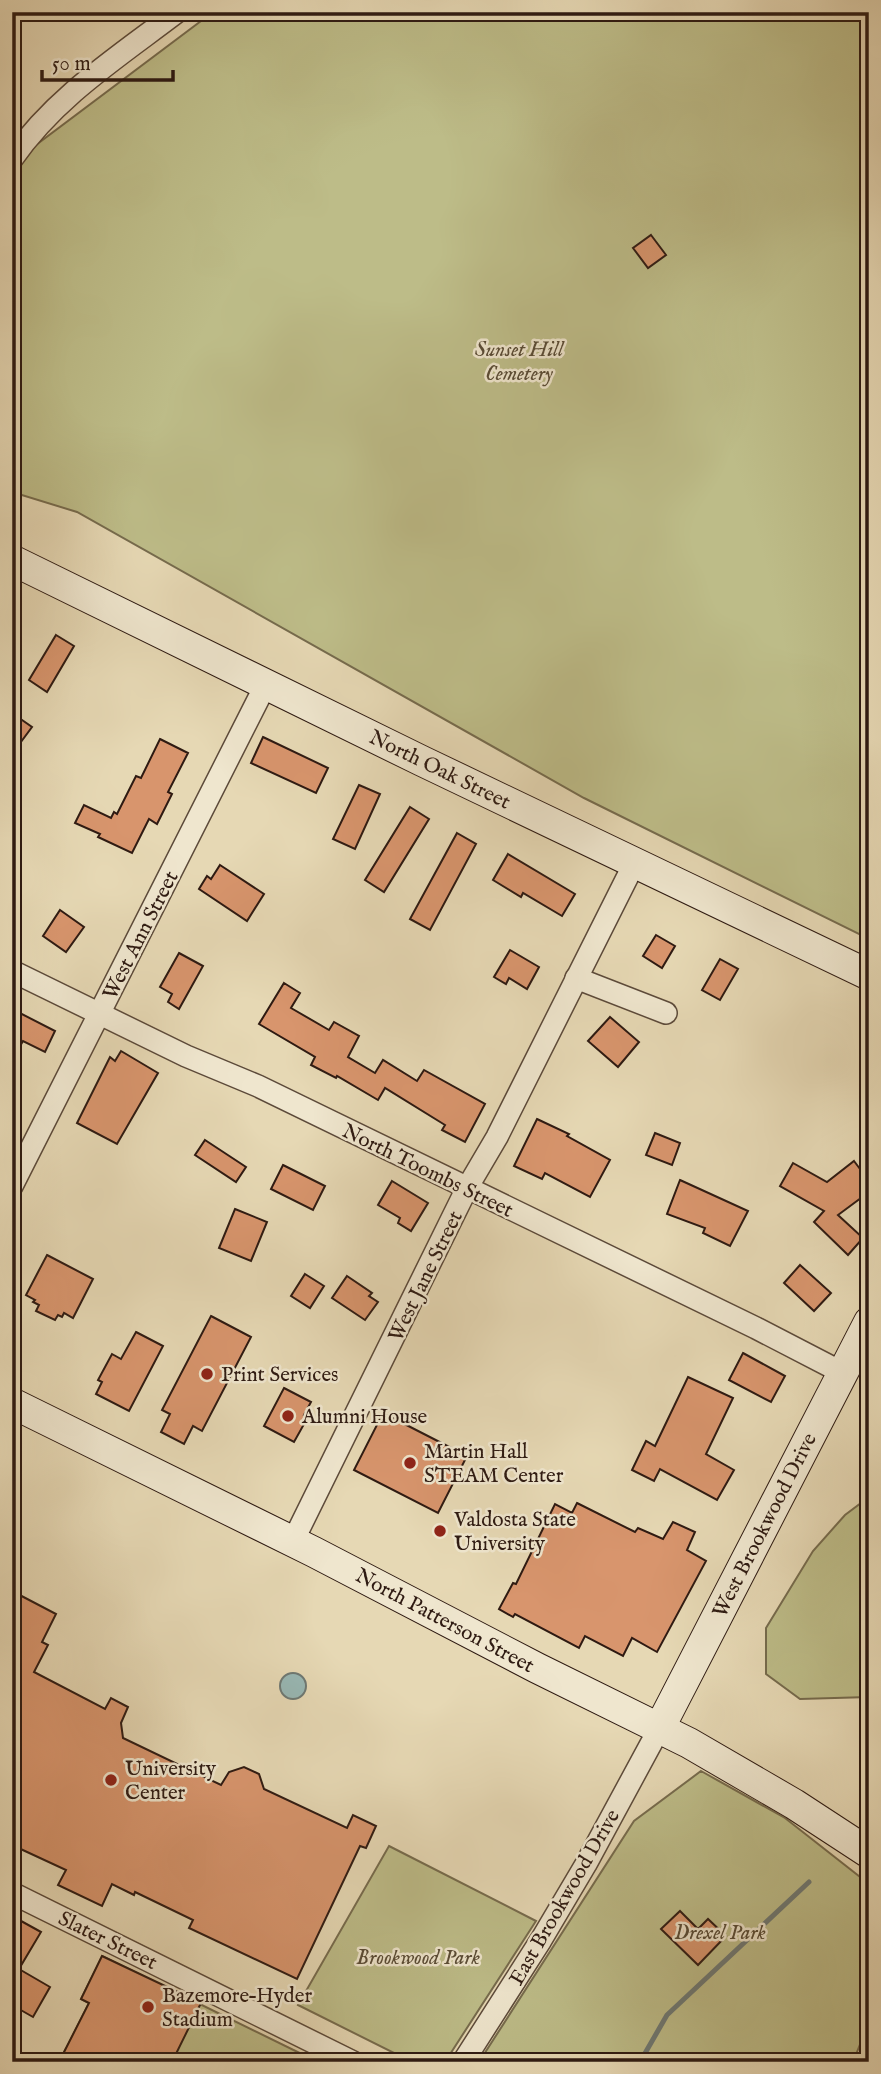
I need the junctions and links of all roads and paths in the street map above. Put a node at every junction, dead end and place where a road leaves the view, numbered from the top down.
1 (177, 12) edge
2 (12, 159) edge
3 (12, 560) edge
4 (266, 684) junction
5 (635, 862) junction
6 (12, 971) edge
7 (869, 975) edge
8 (576, 978) junction
9 (666, 1013) dead end
10 (99, 1015) junction
11 (12, 1186) edge
12 (467, 1188) junction
13 (869, 1322) edge
14 (843, 1373) junction
15 (12, 1403) edge
16 (293, 1541) junction
17 (659, 1729) junction
18 (869, 1853) edge
19 (12, 1893) edge
20 (353, 2062) edge
21 (463, 2062) edge

1 - 2 street
3 - 4 main road, North Oak Street
4 - 5 main road, North Oak Street
4 - 10 street, West Ann Street
5 - 7 main road, North Oak Street
5 - 8 street, West Jane Street
6 - 10 street, North Toombs Street
8 - 9 street
8 - 12 street, West Jane Street
10 - 11 street, West Ann Street
10 - 12 street, North Toombs Street
12 - 14 street, North Toombs Street
12 - 16 street, West Jane Street
13 - 14 main road, West Brookwood Drive
14 - 17 main road, West Brookwood Drive
15 - 16 main road, North Patterson Street
16 - 17 main road, North Patterson Street
17 - 18 main road, North Patterson Street
17 - 21 street, East Brookwood Drive
19 - 20 street, Slater Street

